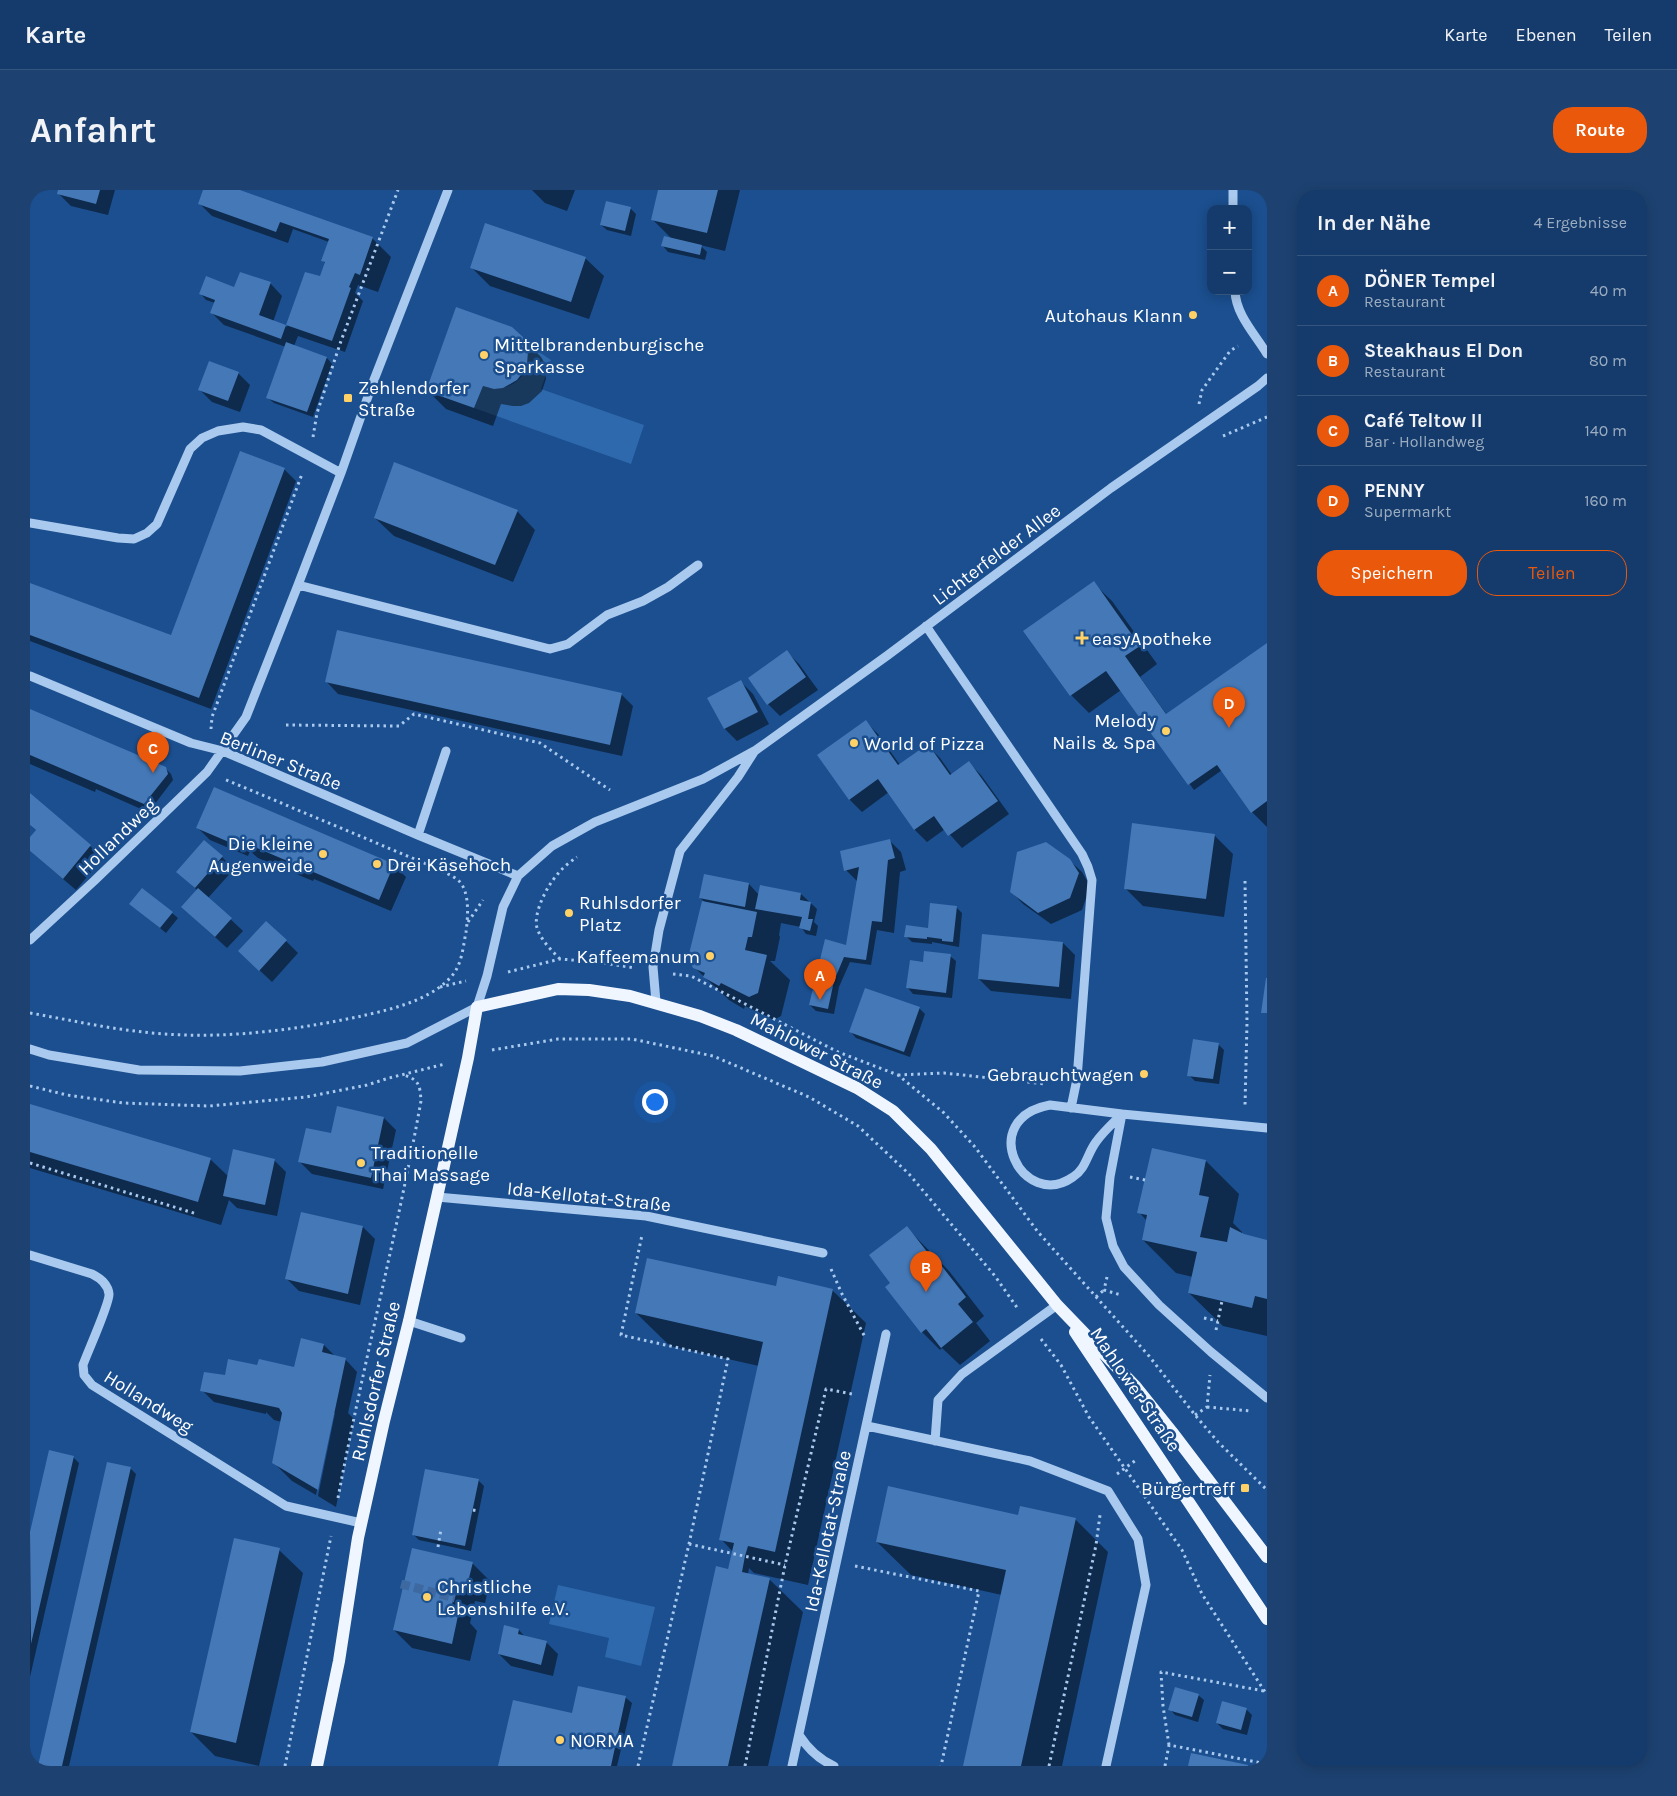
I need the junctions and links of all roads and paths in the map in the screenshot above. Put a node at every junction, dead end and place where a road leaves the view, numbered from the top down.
1 (448, 190) edge
2 (1233, 190) edge
3 (1233, 205) edge
4 (1235, 295) edge
5 (1256, 336) junction
6 (1267, 354) edge
7 (1267, 378) edge
8 (1263, 384) edge
9 (1202, 390) dead end
10 (1267, 417) edge
11 (1224, 436) dead end
12 (341, 473) junction
13 (30, 523) edge
14 (698, 565) dead end
15 (298, 585) junction
16 (926, 626) junction
17 (30, 676) edge
18 (286, 725) dead end
19 (756, 750) junction
20 (223, 751) junction
21 (446, 752) dead end
22 (207, 772) junction
23 (610, 790) dead end
24 (418, 835) junction
25 (578, 855) dead end
26 (518, 876) junction
27 (1245, 881) dead end
28 (30, 940) edge
29 (614, 964) dead end
30 (691, 976) dead end
31 (656, 1002) junction
32 (477, 1007) junction
33 (30, 1013) edge
34 (510, 1047) dead end
35 (30, 1049) edge
36 (898, 1075) junction
37 (30, 1086) edge
38 (1074, 1098) junction
39 (1071, 1108) junction
40 (1122, 1114) junction
41 (1245, 1126) junction
42 (1267, 1128) edge
43 (30, 1163) edge
44 (1127, 1176) dead end
45 (1145, 1180) dead end
46 (437, 1198) junction
47 (197, 1214) dead end
48 (646, 1216) junction
49 (824, 1253) joint
50 (30, 1255) edge
51 (1104, 1290) dead end
52 (1096, 1297) junction
53 (1057, 1305) junction
54 (1021, 1313) dead end
55 (409, 1320) junction
56 (886, 1334) dead end
57 (461, 1338) dead end
58 (1040, 1339) dead end
59 (880, 1364) junction
60 (873, 1398) junction
61 (1267, 1398) edge
62 (1207, 1407) dead end
63 (1260, 1412) dead end
64 (867, 1426) junction
65 (935, 1441) junction
66 (1140, 1457) dead end
67 (1125, 1468) junction
68 (1267, 1490) edge
69 (1108, 1491) junction
70 (473, 1510) dead end
71 (479, 1511) dead end
72 (335, 1517) junction
73 (362, 1523) junction
74 (441, 1529) dead end
75 (688, 1544) junction
76 (438, 1547) dead end
77 (1267, 1557) edge
78 (837, 1562) junction
79 (785, 1565) junction
80 (1267, 1619) edge
81 (1266, 1693) edge
82 (799, 1735) junction
83 (1168, 1745) junction
84 (1267, 1764) edge
85 (285, 1766) edge
86 (316, 1766) edge
87 (638, 1766) edge
88 (745, 1766) edge
89 (792, 1766) edge
90 (834, 1766) edge
91 (941, 1766) edge
92 (1049, 1766) edge
93 (1106, 1766) edge
94 (1165, 1766) edge

1 - 12 street
2 - 3 street
4 - 5 street
5 - 6 street
5 - 9 path
7 - 8 street, Lichterfelder Allee
8 - 16 street, Lichterfelder Allee
10 - 11 path
12 - 13 street
12 - 15 street
14 - 15 street
15 - 20 street
16 - 19 street, Lichterfelder Allee
16 - 38 street
17 - 20 street, Berliner Straße
18 - 23 path
19 - 26 street
19 - 31 street
20 - 22 street, Hollandweg
20 - 24 street, Berliner Straße
21 - 24 street
22 - 28 street, Hollandweg
22 - 33 path
24 - 26 street, Berliner Straße
25 - 29 path
26 - 32 street
27 - 41 path
30 - 36 path
31 - 32 main road, Mahlower Straße
31 - 53 main road, Mahlower Straße
32 - 35 street
32 - 46 main road, Ruhlsdorfer Straße
34 - 54 path
36 - 38 path
36 - 52 path
37 - 72 path
38 - 39 street
39 - 40 street
39 - 40 street
40 - 41 street
40 - 61 street
41 - 42 street
43 - 47 path
44 - 45 path
46 - 48 street, Ida-Kellotat-Straße
46 - 55 main road, Ruhlsdorfer Straße
48 - 49 street, Ida-Kellotat-Straße
48 - 75 path
49 - 59 path
50 - 72 street, Hollandweg
51 - 52 path
52 - 68 path
53 - 65 street
53 - 77 main road, Mahlower Straße
53 - 80 main road, Mahlower Straße
55 - 57 street
55 - 73 main road, Ruhlsdorfer Straße
56 - 59 street, Ida-Kellotat-Straße
58 - 67 path
59 - 60 street, Ida-Kellotat-Straße
60 - 64 street, Ida-Kellotat-Straße
60 - 79 path
62 - 63 path
64 - 65 street
64 - 78 street, Ida-Kellotat-Straße
65 - 69 street
66 - 67 path
67 - 69 path
67 - 81 path
69 - 92 path
69 - 93 street
70 - 71 path
72 - 73 street, Hollandweg
72 - 85 path
73 - 86 main road, Ruhlsdorfer Straße
74 - 76 path
75 - 79 path
75 - 87 path
78 - 82 street, Ida-Kellotat-Straße
78 - 91 path
79 - 88 path
81 - 83 path
82 - 89 street, Ida-Kellotat-Straße
82 - 90 street
83 - 84 path
83 - 94 path

